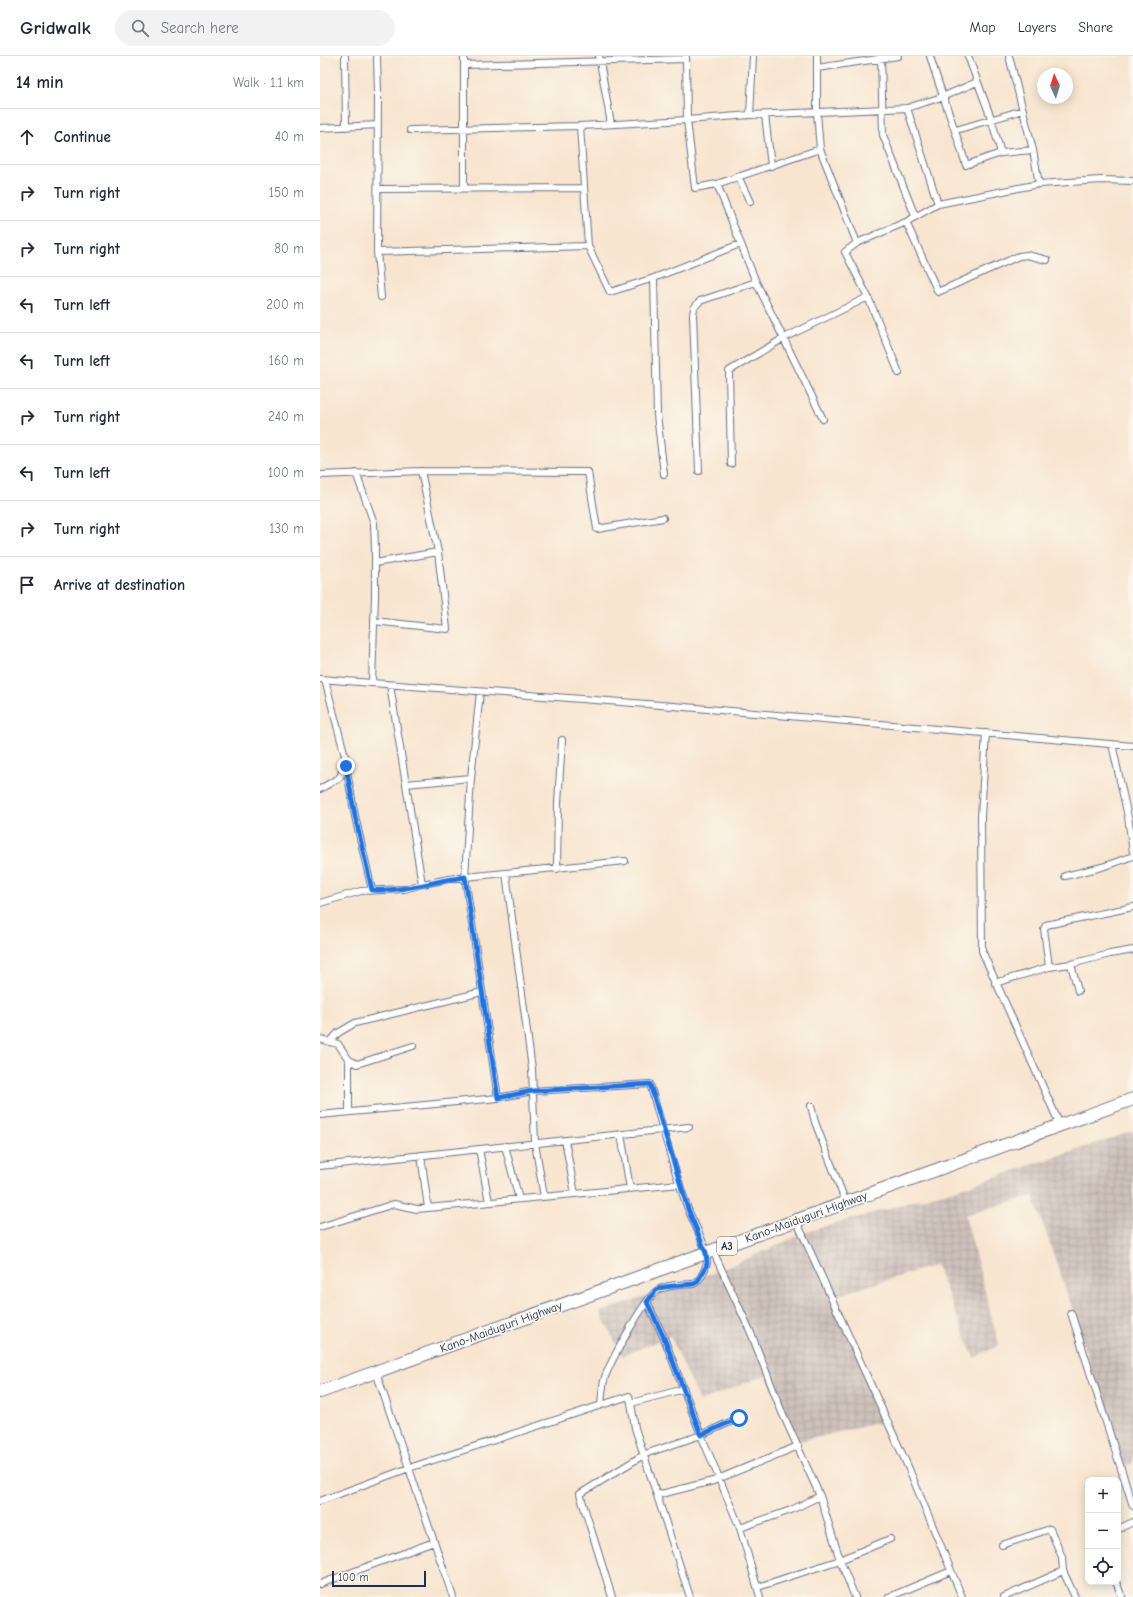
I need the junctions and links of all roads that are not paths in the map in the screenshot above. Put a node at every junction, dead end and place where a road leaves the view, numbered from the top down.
1 (345, 56) edge
2 (377, 56) edge
3 (464, 56) edge
4 (753, 56) edge
5 (817, 56) edge
6 (898, 56) edge
7 (930, 56) edge
8 (968, 56) edge
9 (1009, 56) edge
10 (686, 57) edge
11 (881, 58) edge
12 (600, 59) edge
13 (464, 65) junction
14 (817, 68) junction
15 (977, 82) junction
16 (942, 97) junction
17 (882, 108) junction
18 (907, 108) junction
19 (1022, 110) junction
20 (817, 113) junction
21 (750, 115) junction
22 (765, 115) junction
23 (991, 118) junction
24 (687, 120) junction
25 (611, 124) junction
26 (378, 125) junction
27 (580, 126) junction
28 (346, 127) junction
29 (320, 128) edge
30 (463, 128) junction
31 (410, 130) dead end
32 (956, 130) junction
33 (820, 149) junction
34 (1032, 150) junction
35 (1001, 153) junction
36 (771, 166) junction
37 (738, 176) junction
38 (1133, 181) edge
39 (717, 184) junction
40 (1039, 184) junction
41 (464, 188) junction
42 (584, 188) junction
43 (378, 189) junction
44 (750, 202) dead end
45 (938, 204) junction
46 (915, 216) junction
47 (906, 222) junction
48 (857, 243) junction
49 (740, 244) junction
50 (588, 246) junction
51 (377, 252) junction
52 (1047, 260) dead end
53 (654, 278) junction
54 (756, 282) junction
55 (381, 297) dead end
56 (868, 297) junction
57 (784, 338) junction
58 (899, 373) dead end
59 (823, 420) dead end
60 (731, 464) dead end
61 (421, 471) junction
62 (699, 471) dead end
63 (356, 473) junction
64 (320, 474) edge
65 (664, 474) dead end
66 (663, 518) dead end
67 (438, 552) junction
68 (375, 563) junction
69 (374, 621) junction
70 (323, 680) edge
71 (372, 683) junction
72 (390, 685) junction
73 (480, 692) junction
74 (986, 734) junction
75 (562, 740) dead end
76 (1112, 744) junction
77 (1133, 746) edge
78 (346, 766) junction
79 (471, 778) junction
80 (406, 784) junction
81 (320, 789) edge
82 (1133, 852) edge
83 (1133, 856) edge
84 (625, 861) dead end
85 (557, 869) junction
86 (506, 873) junction
87 (1065, 876) dead end
88 (465, 877) junction
89 (422, 884) junction
90 (372, 890) junction
91 (320, 903) edge
92 (1133, 907) edge
93 (1133, 950) edge
94 (1071, 964) junction
95 (1049, 967) junction
96 (996, 983) junction
97 (1078, 991) dead end
98 (482, 992) junction
99 (320, 1040) edge
100 (330, 1042) junction
101 (413, 1046) dead end
102 (349, 1060) junction
103 (532, 1091) junction
104 (498, 1098) junction
105 (1133, 1099) edge
106 (811, 1106) dead end
107 (349, 1112) junction
108 (320, 1115) edge
109 (1060, 1125) junction
110 (689, 1127) dead end
111 (663, 1129) junction
112 (621, 1134) junction
113 (565, 1140) junction
114 (535, 1143) junction
115 (505, 1146) junction
116 (479, 1149) junction
117 (421, 1155) junction
118 (320, 1166) edge
119 (680, 1184) junction
120 (630, 1189) junction
121 (575, 1194) junction
122 (544, 1197) junction
123 (519, 1199) junction
124 (489, 1202) junction
125 (846, 1202) junction
126 (428, 1208) junction
127 (320, 1220) edge
128 (796, 1220) junction
129 (321, 1227) edge
130 (709, 1252) junction
131 (647, 1302) junction
132 (1071, 1313) dead end
133 (376, 1372) junction
134 (684, 1389) junction
135 (320, 1392) edge
136 (631, 1404) junction
137 (601, 1405) junction
138 (739, 1418) dead end
139 (701, 1435) junction
140 (798, 1446) junction
141 (645, 1454) junction
142 (409, 1468) junction
143 (720, 1478) junction
144 (657, 1495) junction
145 (820, 1496) junction
146 (320, 1501) edge
147 (1133, 1506) edge
148 (1133, 1522) edge
149 (740, 1528) junction
150 (1121, 1528) edge
151 (890, 1539) dead end
152 (434, 1542) junction
153 (1002, 1545) dead end
154 (840, 1560) junction
155 (951, 1571) junction
156 (1063, 1571) junction
157 (320, 1584) edge
158 (1117, 1585) edge
159 (758, 1587) junction
160 (453, 1597) edge
161 (612, 1597) edge
162 (690, 1597) edge
163 (760, 1597) edge
164 (855, 1597) edge
165 (888, 1597) edge
166 (962, 1597) edge
167 (1004, 1597) edge
168 (1075, 1597) edge
169 (1122, 1597) edge

1 - 28 street
2 - 26 street
3 - 13 street
4 - 21 street
5 - 14 street
6 - 11 street
7 - 16 street
8 - 15 street
9 - 19 street
10 - 12 street
10 - 24 street
11 - 14 street
11 - 17 street
12 - 13 street
12 - 25 street
13 - 30 street
14 - 20 street
15 - 16 street
15 - 23 street
16 - 18 street
16 - 32 street
17 - 18 street
17 - 20 street
17 - 46 street
18 - 45 street
19 - 23 street
19 - 34 street
20 - 22 street
20 - 33 street
21 - 22 street
21 - 24 street
22 - 36 street
23 - 32 street
23 - 35 street
24 - 25 street
24 - 39 street
25 - 27 street
26 - 28 street
26 - 43 street
27 - 30 street
27 - 42 street
28 - 29 street
30 - 31 street
30 - 41 street
32 - 35 street
33 - 36 street
33 - 48 street
34 - 35 street
34 - 40 street
36 - 37 street
37 - 39 street
37 - 44 street
38 - 40 street
39 - 49 street
40 - 45 street
41 - 42 street
41 - 43 street
42 - 50 street
43 - 51 street
45 - 46 street
46 - 47 street
47 - 48 street
47 - 52 street
48 - 56 street
49 - 53 street
49 - 54 street
50 - 51 street
50 - 53 street
51 - 55 street
53 - 65 street
54 - 57 street
54 - 62 street
56 - 57 street
56 - 58 street
57 - 59 street
57 - 60 street
61 - 63 street
61 - 66 street
61 - 67 street
63 - 64 street
63 - 68 street
67 - 68 street
67 - 69 street
68 - 69 street
69 - 71 street
70 - 71 street
70 - 78 street
71 - 72 street
72 - 73 street
72 - 80 street
73 - 74 street
73 - 79 street
74 - 76 street
74 - 96 street
75 - 85 street
76 - 77 street
76 - 82 street
78 - 81 street
78 - 90 street
79 - 80 street
79 - 88 street
80 - 89 street
83 - 87 street
84 - 85 street
85 - 86 street
86 - 88 street
86 - 103 street
88 - 89 street
88 - 98 street
89 - 90 street
90 - 91 street
92 - 95 street
93 - 94 street
94 - 95 street
94 - 97 street
95 - 96 street
96 - 109 street
98 - 100 street
98 - 104 street
99 - 100 street
100 - 102 street
101 - 102 street
102 - 107 street
103 - 104 street
103 - 111 street
103 - 114 street
104 - 107 street
105 - 109 highway, Kano-Maiduguri Highway / A3
106 - 125 street
107 - 108 street
109 - 125 highway, Kano-Maiduguri Highway / A3
110 - 111 street
111 - 112 street
111 - 119 street
112 - 113 street
112 - 120 street
113 - 114 street
113 - 121 street
114 - 115 street
114 - 122 street
115 - 116 street
115 - 123 street
116 - 117 street
116 - 124 street
117 - 118 street
117 - 126 street
119 - 120 street
119 - 130 street
120 - 121 street
121 - 122 street
122 - 123 street
123 - 124 street
124 - 126 street
125 - 128 highway, Kano-Maiduguri Highway / A3
126 - 129 street
127 - 129 street
128 - 130 highway, Kano-Maiduguri Highway / A3
128 - 155 street
130 - 131 street
130 - 133 highway, Kano-Maiduguri Highway / A3
130 - 140 street
131 - 134 street
131 - 137 street
132 - 147 street
133 - 135 highway, Kano-Maiduguri Highway / A3
133 - 142 street
134 - 136 street
134 - 139 street
136 - 137 street
136 - 141 street
137 - 142 street
138 - 139 street
139 - 141 street
139 - 143 street
140 - 143 street
140 - 145 street
141 - 144 street
141 - 161 street
142 - 146 street
142 - 152 street
143 - 144 street
143 - 149 street
144 - 162 street
145 - 149 street
145 - 154 street
148 - 150 street
149 - 159 street
151 - 154 street
152 - 157 street
152 - 160 street
153 - 156 street
154 - 159 street
154 - 164 street
155 - 165 street
155 - 166 street
156 - 167 street
156 - 168 street
158 - 169 street
159 - 163 street

